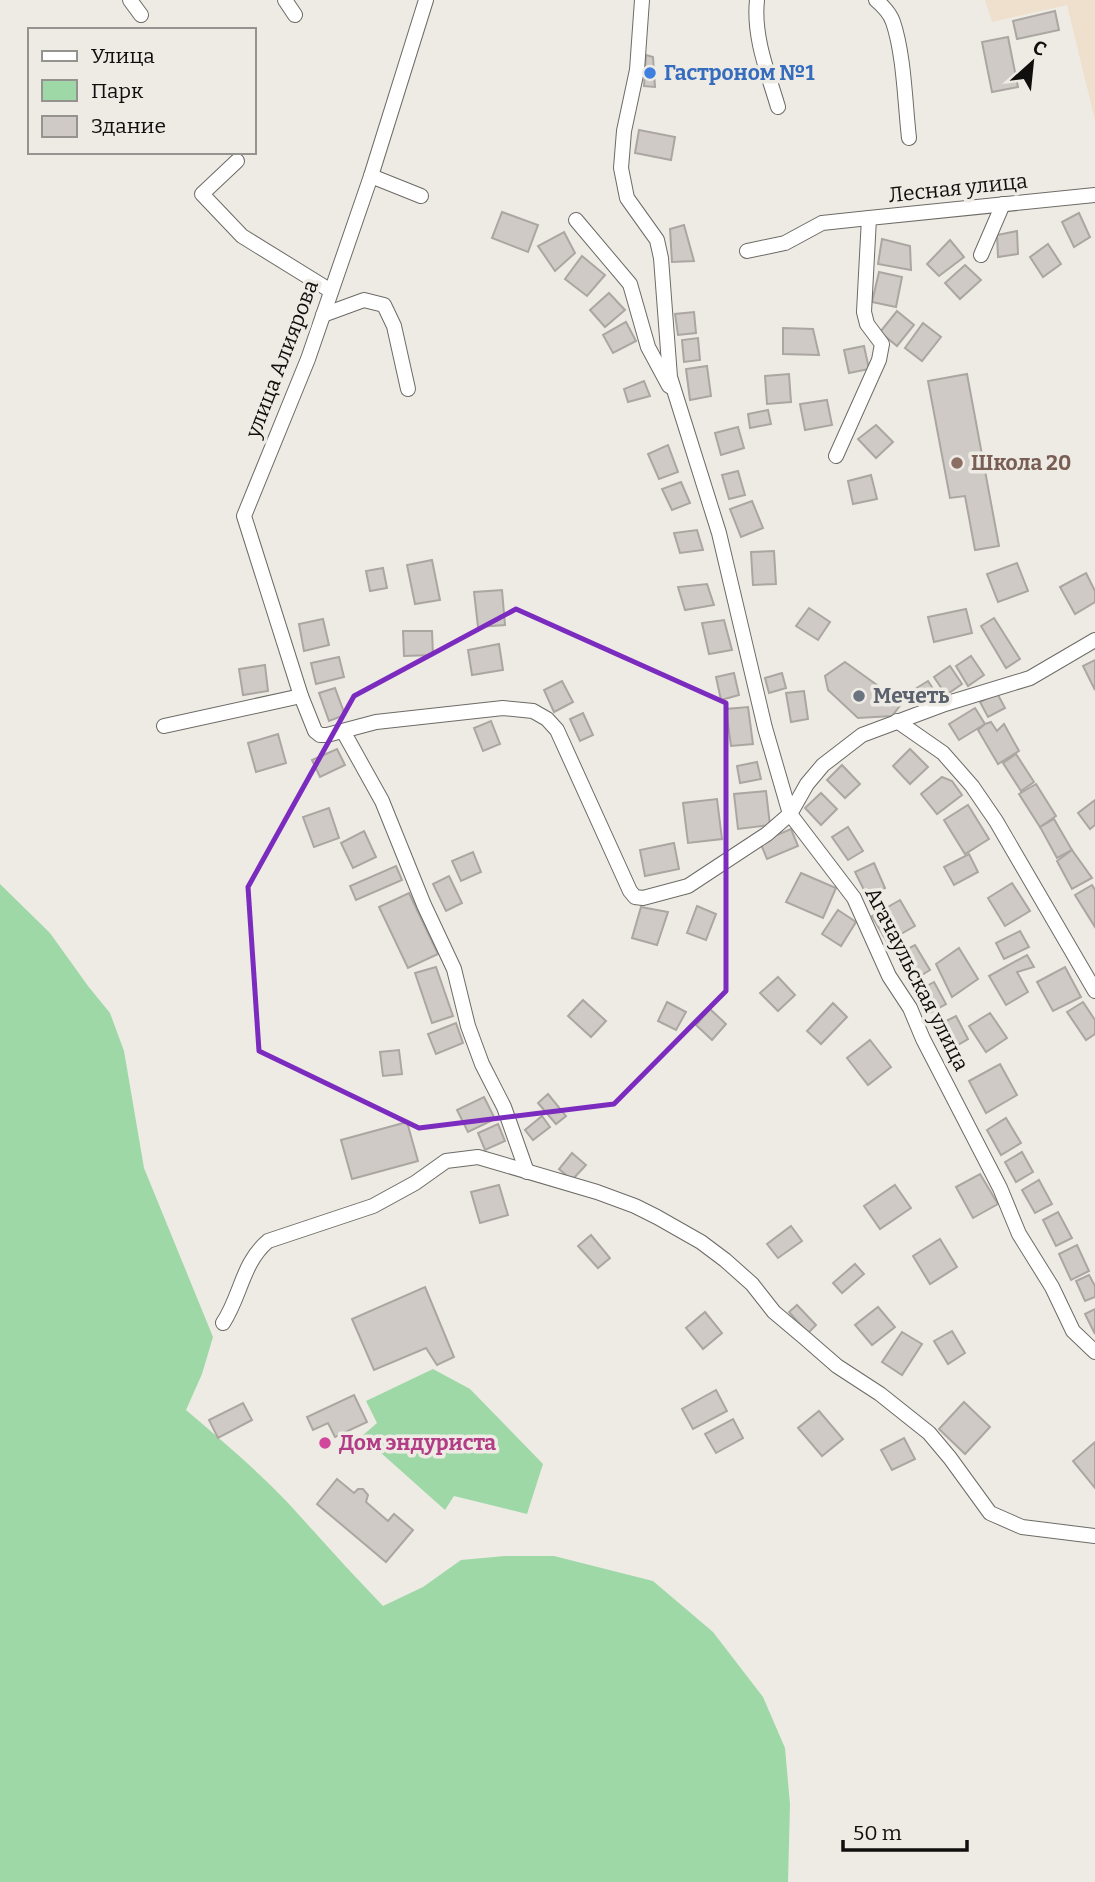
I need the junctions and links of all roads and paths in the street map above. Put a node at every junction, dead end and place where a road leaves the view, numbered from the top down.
1 (130, 0) edge
2 (285, 0) edge
3 (426, 0) edge
4 (642, 0) edge
5 (757, 0) edge
6 (876, 0) edge
7 (141, 15) dead end
8 (295, 15) dead end
9 (778, 107) dead end
10 (909, 138) dead end
11 (237, 161) dead end
12 (371, 176) junction
13 (1095, 195) edge
14 (421, 196) dead end
15 (1003, 204) junction
16 (869, 218) junction
17 (576, 220) dead end
18 (747, 251) dead end
19 (981, 255) dead end
20 (331, 291) junction
21 (323, 315) junction
22 (408, 389) dead end
23 (681, 408) junction
24 (836, 456) dead end
25 (1095, 640) edge
26 (301, 696) junction
27 (897, 722) junction
28 (164, 726) dead end
29 (343, 731) junction
30 (790, 814) junction
31 (1095, 990) edge
32 (527, 1172) junction
33 (223, 1323) dead end
34 (1095, 1352) edge
35 (1095, 1536) edge

1 - 7 street
2 - 8 street
3 - 12 street, улица Алиярова
4 - 23 street, Агачаульская улица
5 - 9 street
6 - 10 street
11 - 20 street
12 - 14 street
12 - 20 street, улица Алиярова
13 - 15 street, Лесная улица
15 - 16 street, Лесная улица
15 - 19 street
16 - 18 street
16 - 24 street, Лесная улица
17 - 23 street, Агачаульская улица
20 - 21 street, улица Алиярова
21 - 22 street
21 - 26 street, улица Алиярова
23 - 30 street, Агачаульская улица
25 - 27 street
26 - 28 street
26 - 29 street, улица Алиярова
27 - 30 street
27 - 31 street
29 - 30 street
29 - 32 street
30 - 34 street, Агачаульская улица
32 - 33 street
32 - 35 street

